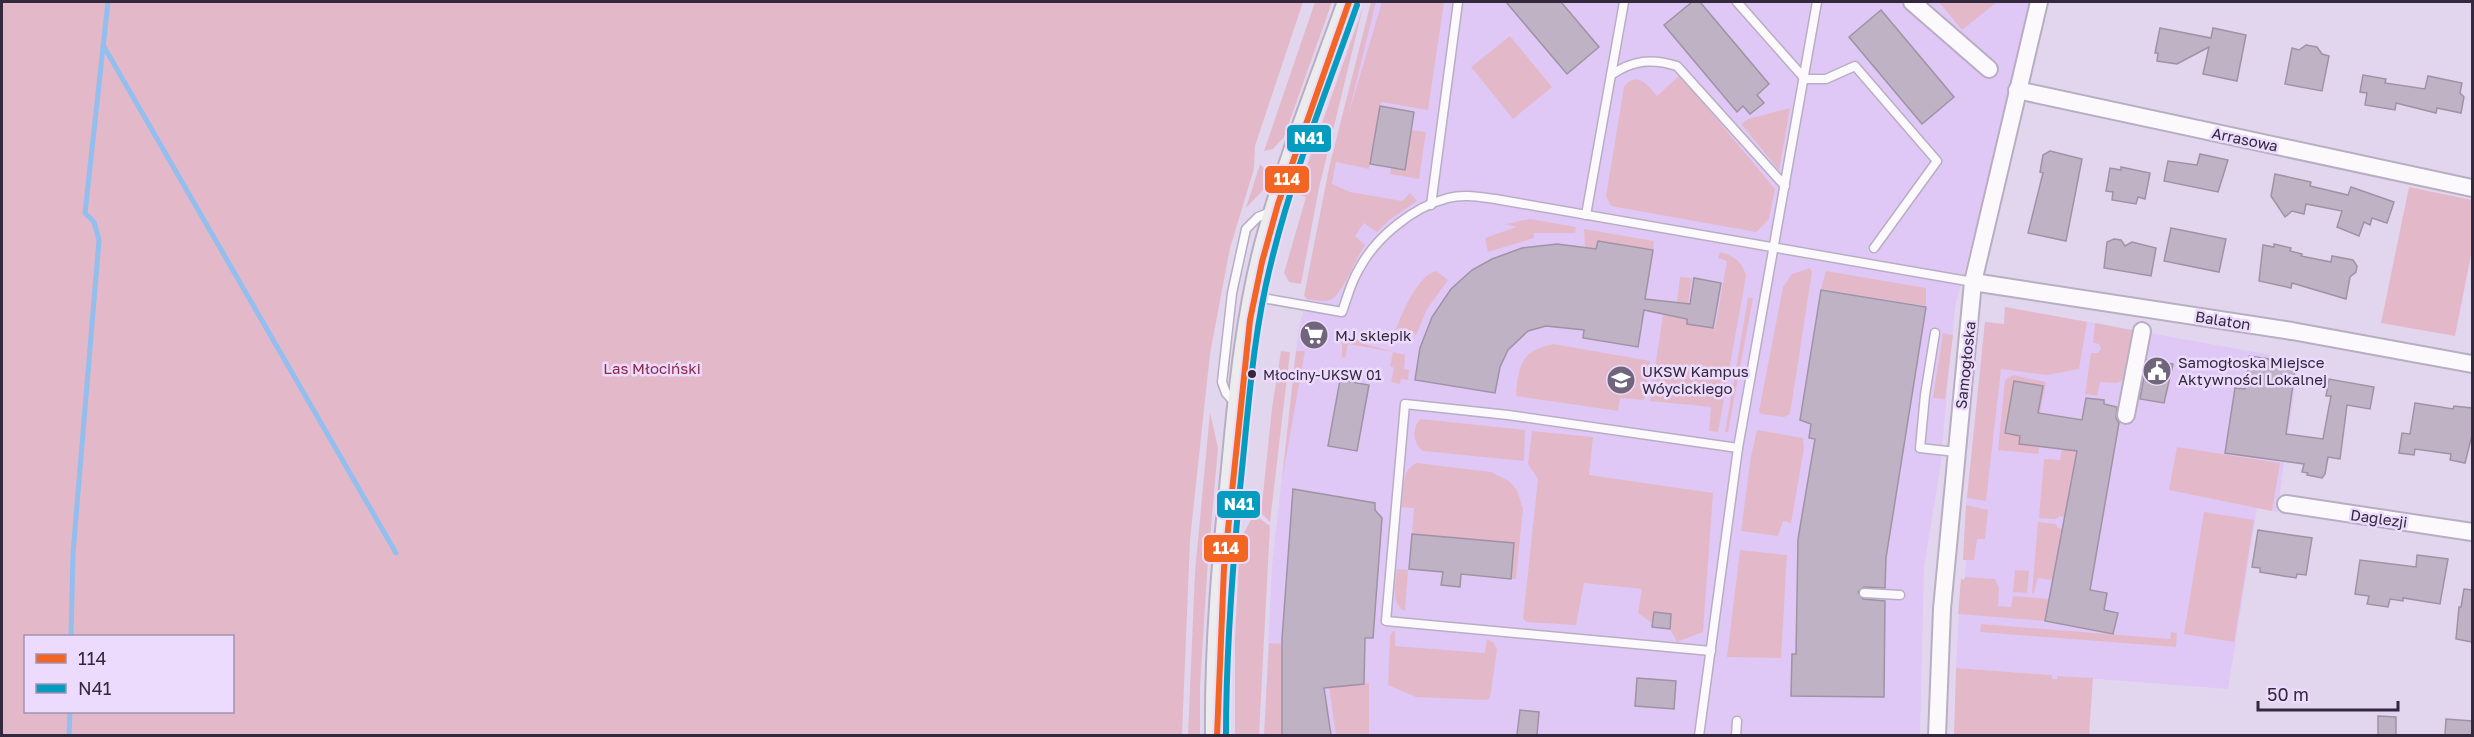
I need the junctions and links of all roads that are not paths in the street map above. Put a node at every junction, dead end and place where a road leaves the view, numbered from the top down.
1 (1349, 2) edge
2 (1458, 2) edge
3 (1624, 2) edge
4 (1737, 2) edge
5 (1817, 2) edge
6 (1912, 2) edge
7 (2039, 2) edge
8 (1989, 69) dead end
9 (1611, 75) junction
10 (1804, 79) junction
11 (2017, 90) junction
12 (1785, 186) junction
13 (2472, 188) edge
14 (1431, 204) junction
15 (1276, 210) junction
16 (1586, 215) junction
17 (1774, 248) junction
18 (1874, 248) dead end
19 (1973, 282) junction
20 (1256, 297) junction
21 (2142, 331) dead end
22 (1935, 333) dead end
23 (2472, 364) edge
24 (1239, 406) junction
25 (2126, 415) dead end
26 (1738, 448) junction
27 (1956, 452) junction
28 (2286, 504) dead end
29 (2472, 532) edge
30 (1864, 593) dead end
31 (1900, 595) dead end
32 (1711, 651) junction
33 (1737, 722) dead end
34 (1217, 735) edge
35 (1700, 735) edge
36 (1736, 735) edge
37 (1937, 735) edge

1 - 15 street
2 - 14 lane
3 - 9 lane
4 - 10 lane
5 - 10 lane
6 - 8 street
7 - 11 street, Samogłoska
9 - 12 lane
9 - 16 lane
10 - 12 lane
10 - 18 lane
11 - 13 street, Arrasowa
11 - 19 street, Samogłoska
12 - 17 lane
14 - 16 lane
14 - 20 lane
15 - 20 street
15 - 24 lane
16 - 17 lane
17 - 19 lane
17 - 26 lane
19 - 23 street, Balaton
19 - 27 street, Samogłoska
20 - 24 street
21 - 25 street
22 - 27 lane
24 - 34 street
26 - 32 lane
26 - 32 lane
27 - 37 street, Samogłoska
28 - 29 street, Daglezji
30 - 31 lane
32 - 35 lane
33 - 36 lane

